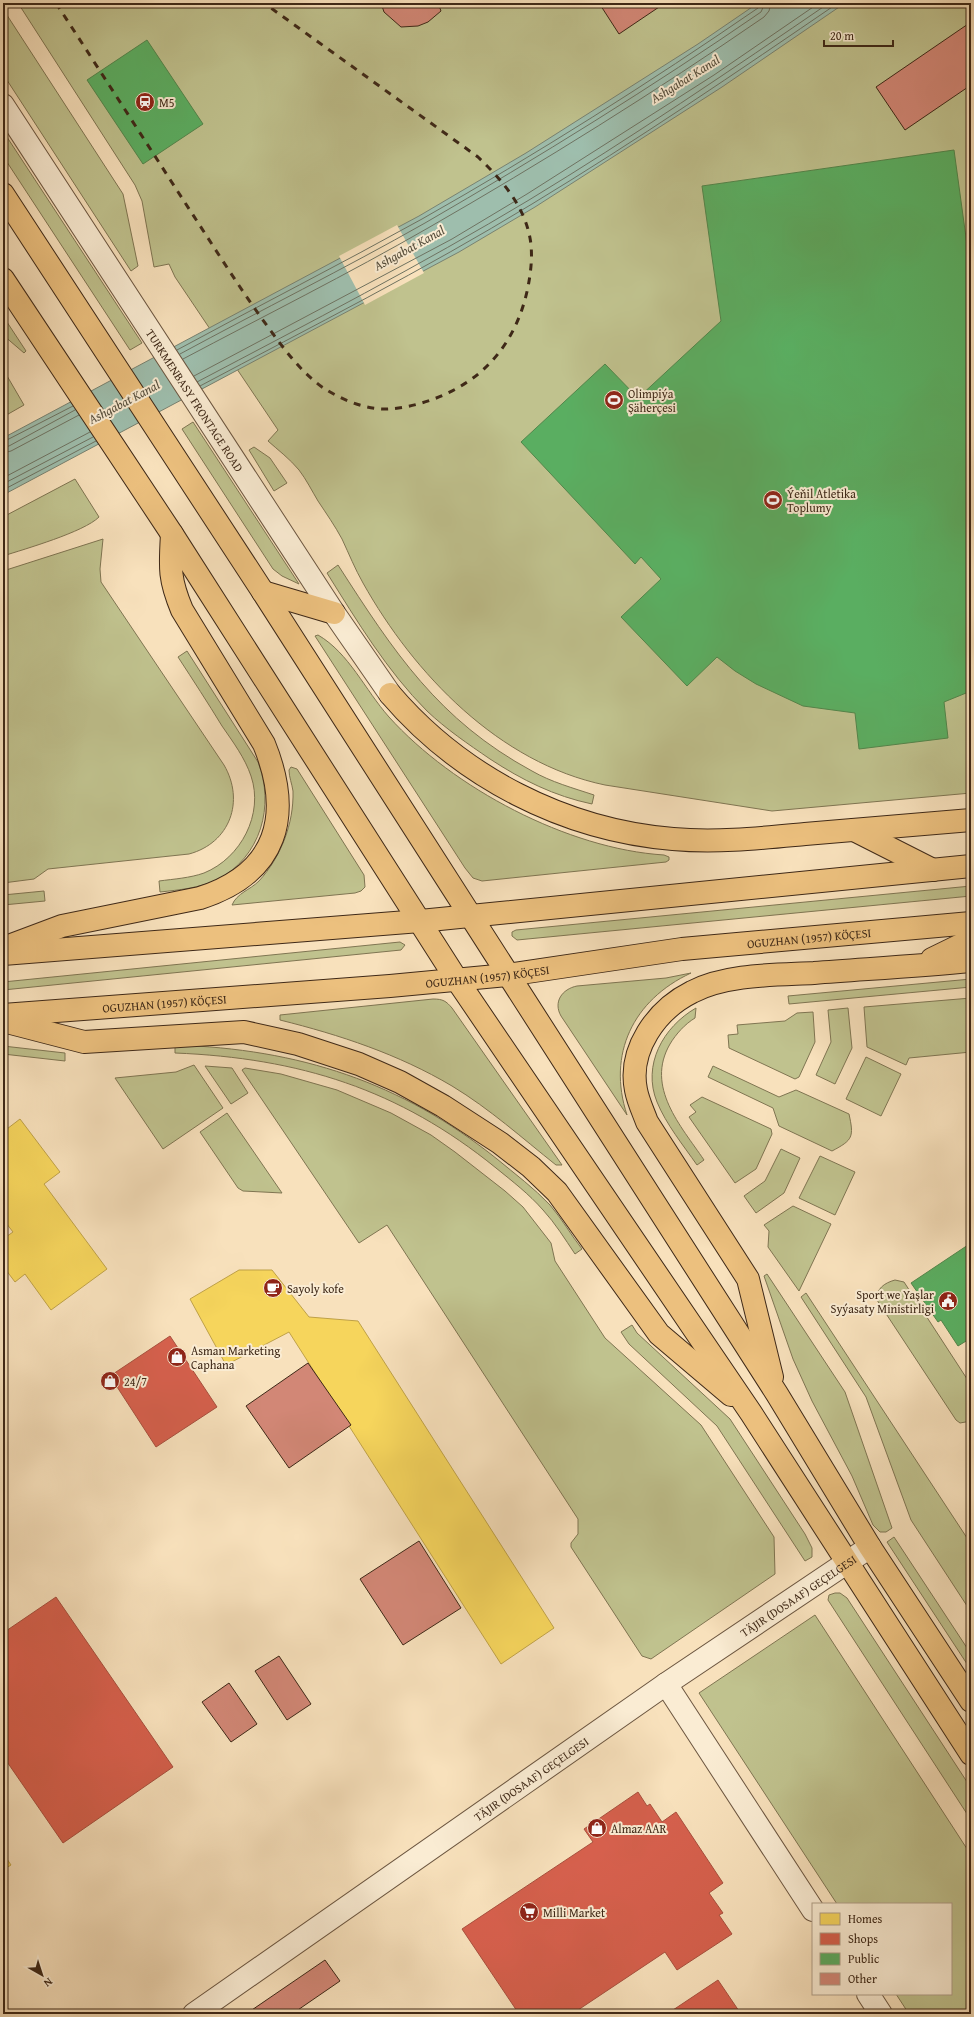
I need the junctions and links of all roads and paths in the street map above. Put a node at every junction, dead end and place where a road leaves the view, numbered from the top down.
1 (3, 105) edge
2 (3, 194) edge
3 (3, 279) edge
4 (172, 534) junction
5 (264, 592) junction
6 (334, 613) junction
7 (390, 694) joint
8 (971, 820) edge
9 (853, 830) junction
10 (971, 866) edge
11 (933, 870) junction
12 (470, 916) junction
13 (420, 921) junction
14 (971, 923) edge
15 (971, 940) edge
16 (3, 948) edge
17 (3, 954) edge
18 (971, 961) edge
19 (918, 966) junction
20 (507, 975) junction
21 (457, 980) junction
22 (3, 1015) edge
23 (3, 1021) edge
24 (776, 1394) junction
25 (751, 1413) junction
26 (870, 1547) junction
27 (846, 1562) junction
28 (666, 1684) junction
29 (971, 1701) edge
30 (971, 1754) edge
31 (812, 1908) edge
32 (869, 1995) edge
33 (194, 2014) edge
34 (881, 2014) edge

1 - 6 street, TURKMENBASY FRONTAGE ROAD
2 - 5 main road
3 - 4 main road
4 - 13 main road
4 - 16 main road
5 - 6 main road
5 - 12 main road
6 - 7 street, TURKMENBASY FRONTAGE ROAD
7 - 9 main road
8 - 9 main road
9 - 11 main road
10 - 11 main road
11 - 12 main road
12 - 13 main road
12 - 20 main road
13 - 17 main road
13 - 21 main road
14 - 20 main road, OGUZHAN (1957) KÖÇESI
15 - 19 main road
18 - 19 main road
19 - 24 main road
20 - 21 main road, OGUZHAN (1957) KÖÇESI
20 - 24 main road
21 - 22 main road, OGUZHAN (1957) KÖÇESI
21 - 25 main road
23 - 25 main road
24 - 26 main road
25 - 27 main road
26 - 27 street, TÄJIR (DOSAAF) GEÇELGESI
26 - 29 main road
27 - 28 street, TÄJIR (DOSAAF) GEÇELGESI
27 - 30 main road
28 - 31 street
28 - 33 street, TÄJIR (DOSAAF) GEÇELGESI
32 - 34 street

